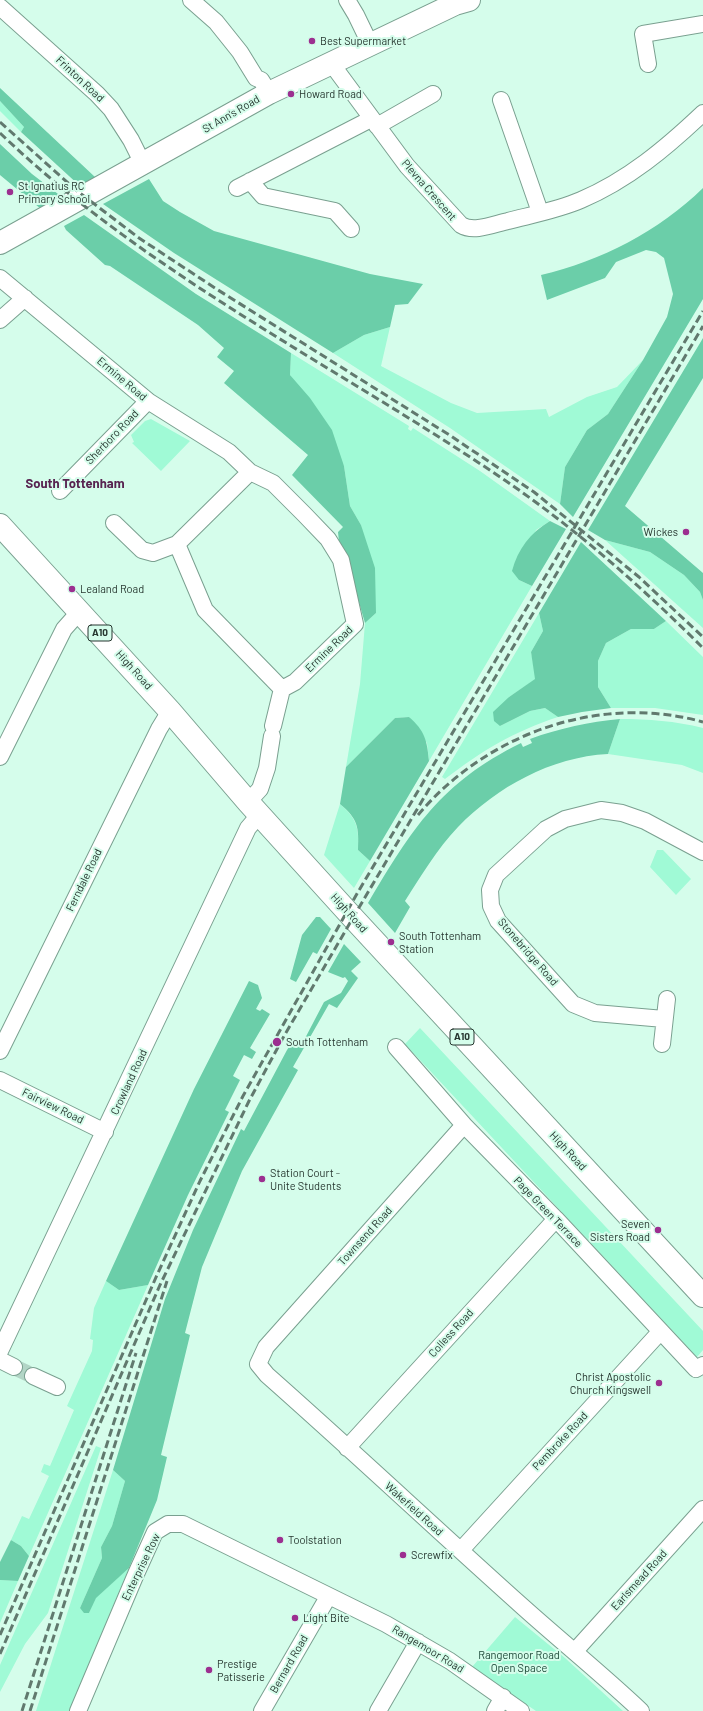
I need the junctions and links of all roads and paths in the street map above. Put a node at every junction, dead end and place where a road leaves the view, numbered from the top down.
1 (192, 0) edge
2 (347, 0) edge
3 (469, 0) edge
4 (0, 7) edge
5 (703, 24) edge
6 (370, 44) junction
7 (331, 63) junction
8 (648, 64) dead end
9 (269, 93) junction
10 (433, 94) dead end
11 (501, 100) dead end
12 (703, 112) edge
13 (374, 122) junction
14 (143, 164) junction
15 (540, 212) junction
16 (351, 229) dead end
17 (0, 243) edge
18 (0, 278) edge
19 (26, 298) junction
20 (0, 320) edge
21 (148, 401) junction
22 (250, 472) junction
23 (60, 491) dead end
24 (114, 523) dead end
25 (0, 525) edge
26 (177, 544) junction
27 (80, 611) junction
28 (282, 689) junction
29 (170, 711) junction
30 (0, 757) edge
31 (254, 808) junction
32 (703, 852) edge
33 (667, 999) dead end
34 (664, 1019) junction
35 (662, 1044) dead end
36 (396, 1047) dead end
37 (0, 1051) edge
38 (0, 1080) edge
39 (464, 1125) junction
40 (105, 1132) junction
41 (556, 1219) junction
42 (703, 1296) edge
43 (660, 1332) junction
44 (266, 1347) joint
45 (0, 1351) edge
46 (703, 1365) edge
47 (33, 1376) tunnel mouth
48 (57, 1388) dead end
49 (347, 1448) junction
50 (703, 1509) edge
51 (461, 1550) junction
52 (328, 1597) junction
53 (418, 1642) junction
54 (575, 1651) junction
55 (503, 1697) junction
56 (78, 1711) edge
57 (262, 1711) edge
58 (378, 1711) edge
59 (495, 1711) edge
60 (521, 1711) edge
61 (641, 1711) edge

1 - 9 street
2 - 6 street
3 - 6 main road, St Ann's Road
4 - 14 street, Frinton Road
5 - 8 street
6 - 7 main road, St Ann's Road
7 - 9 main road, St Ann's Road
7 - 13 street, Plevna Crescent
9 - 14 main road, St Ann's Road
10 - 13 street
11 - 15 street
12 - 15 street, Plevna Crescent
13 - 15 street, Plevna Crescent
13 - 16 street
14 - 17 main road, St Ann's Road
18 - 19 street, Ermine Road
19 - 20 street
19 - 21 street, Ermine Road
21 - 22 street, Ermine Road
21 - 23 street, Sherboro Road
22 - 26 street
22 - 28 street, Ermine Road
24 - 26 street
25 - 27 main road, High Road / A10
26 - 28 street
27 - 29 main road, High Road / A10
27 - 30 street
28 - 31 street
29 - 31 main road, High Road / A10
29 - 37 street, Ferndale Road
31 - 40 street, Crowland Road
31 - 42 main road, High Road / A10
32 - 34 street, Stonebridge Road
33 - 34 street
34 - 35 street
36 - 39 street, Page Green Terrace
38 - 40 street, Fairview Road
39 - 41 street, Page Green Terrace
39 - 44 street, Townsend Road
40 - 45 street, Crowland Road
41 - 43 street, Page Green Terrace
41 - 49 street, Colless Road
43 - 46 street, Page Green Terrace
43 - 51 street, Pembroke Road
44 - 49 street, Wakefield Road
47 - 48 street
49 - 51 street, Wakefield Road
50 - 54 street, Earlsmead Road
51 - 54 street, Wakefield Road
52 - 53 street, Rangemoor Road
52 - 56 street, Enterprise Row
52 - 57 street, Bernard Road
53 - 55 street, Rangemoor Road
53 - 58 street
54 - 61 street, Wakefield Road
55 - 59 street
55 - 60 street, Rangemoor Road

